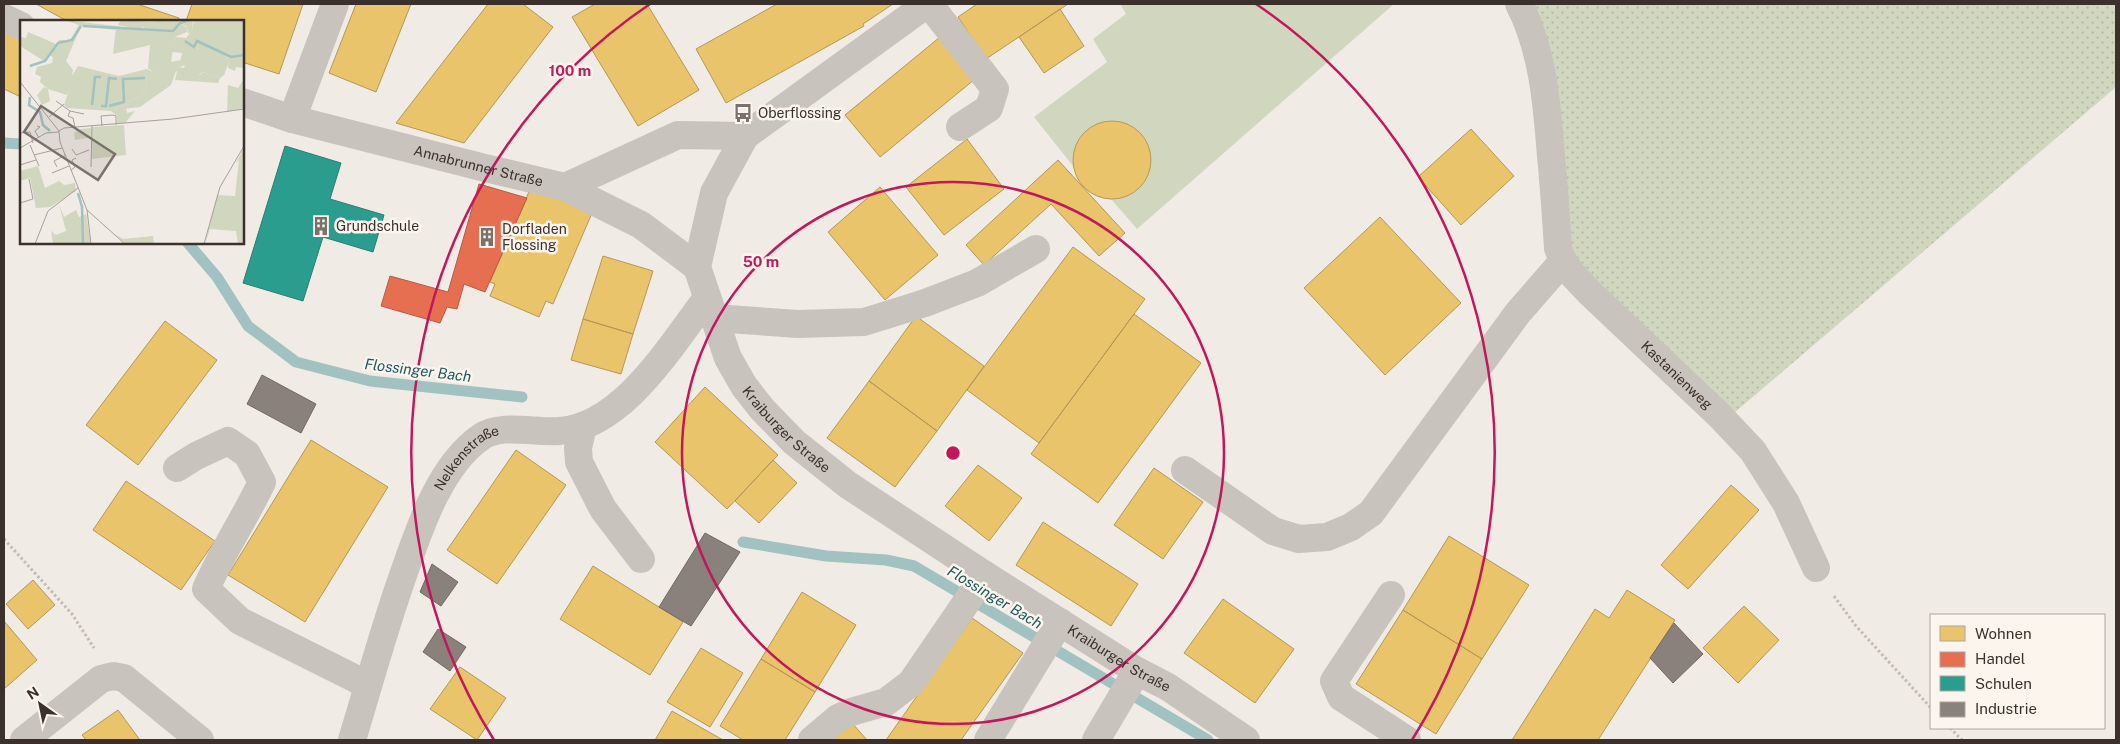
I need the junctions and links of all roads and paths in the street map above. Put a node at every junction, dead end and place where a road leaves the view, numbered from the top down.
1 (335, 4) edge
2 (928, 4) edge
3 (1519, 4) edge
4 (4, 18) edge
5 (20, 26) edge
6 (244, 103) edge
7 (292, 119) junction
8 (960, 127) dead end
9 (745, 136) junction
10 (564, 186) junction
11 (1036, 249) dead end
12 (1563, 261) junction
13 (697, 266) junction
14 (710, 308) junction
15 (583, 426) junction
16 (177, 468) dead end
17 (1185, 470) dead end
18 (4, 539) edge
19 (641, 560) dead end
20 (1816, 568) joint
21 (982, 579) junction
22 (1391, 594) dead end
23 (1057, 626) junction
24 (1135, 675) junction
25 (113, 676) junction
26 (368, 685) junction
27 (1930, 707) edge
28 (1951, 729) edge
29 (24, 740) edge
30 (200, 740) edge
31 (352, 740) edge
32 (812, 740) edge
33 (988, 740) edge
34 (1096, 740) edge
35 (1246, 740) edge
36 (1407, 740) edge
37 (1962, 740) edge

1 - 7 street
2 - 8 street
2 - 9 street, Kraiburger Straße
3 - 12 street, Kastanienweg
4 - 5 street
6 - 7 street, Annabrunner Straße
7 - 10 street, Annabrunner Straße
9 - 10 street
9 - 13 street, Kraiburger Straße
10 - 13 street, Annabrunner Straße
11 - 14 street
12 - 17 street
12 - 20 street, Kastanienweg
13 - 14 street, Kraiburger Straße
14 - 15 street, Nelkenstraße
14 - 21 street, Kraiburger Straße
15 - 19 street
15 - 26 street, Nelkenstraße
16 - 26 street
18 - 25 path
20 - 27 path
21 - 23 street, Kraiburger Straße
21 - 32 street
22 - 36 street
23 - 24 street, Kraiburger Straße
23 - 33 street
24 - 34 street
24 - 35 street, Kraiburger Straße
25 - 29 street
25 - 30 street
26 - 31 street, Nelkenstraße
28 - 37 path

